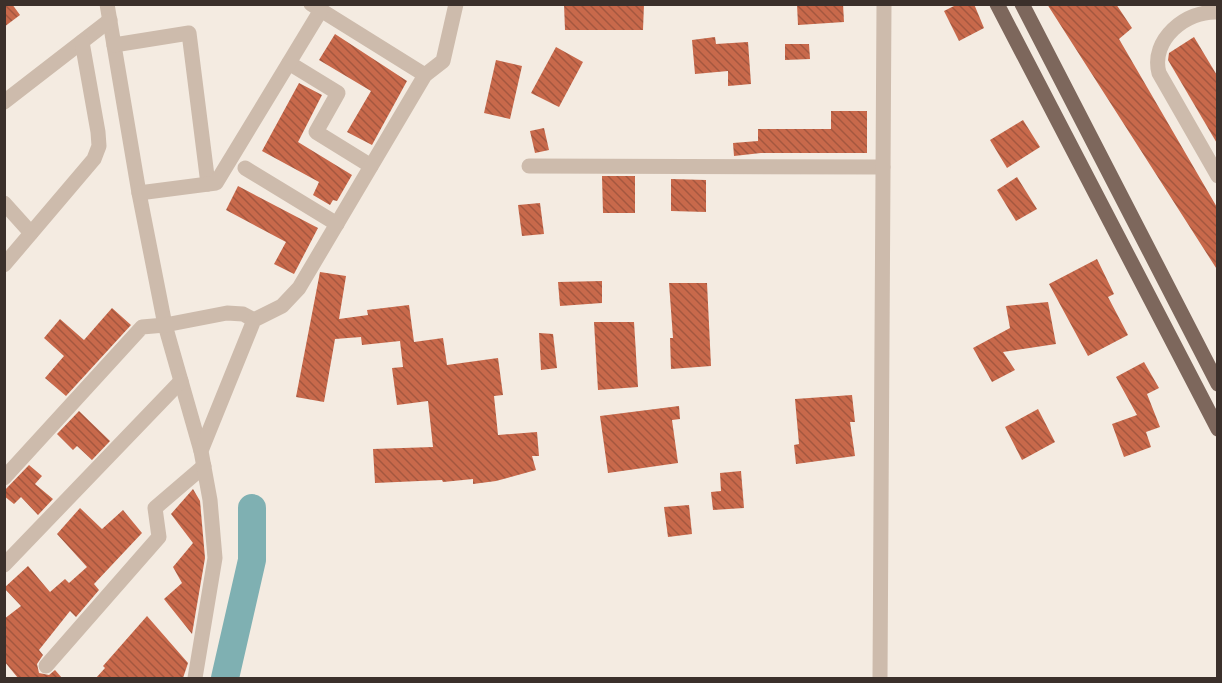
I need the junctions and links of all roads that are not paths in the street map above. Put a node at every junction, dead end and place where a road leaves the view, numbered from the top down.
1 (107, 4) edge
2 (456, 4) edge
3 (884, 4) edge
4 (997, 4) edge
5 (1022, 4) edge
6 (1027, 4) edge
7 (316, 8) edge
8 (1218, 12) edge
9 (110, 20) junction
10 (1030, 21) junction
11 (82, 42) junction
12 (114, 45) junction
13 (289, 63) junction
14 (425, 75) junction
15 (4, 102) edge
16 (529, 165) dead end
17 (371, 166) junction
18 (883, 167) junction
19 (245, 168) dead end
20 (1218, 176) edge
21 (208, 184) junction
22 (139, 193) junction
23 (4, 203) edge
24 (337, 224) junction
25 (31, 233) junction
26 (4, 265) edge
27 (254, 320) junction
28 (165, 325) junction
29 (181, 381) junction
30 (1218, 384) edge
31 (1218, 429) edge
32 (202, 458) junction
33 (4, 478) edge
34 (4, 565) edge
35 (46, 666) dead end
36 (195, 678) edge
37 (880, 678) edge

1 - 9 street
2 - 14 street
3 - 18 street
4 - 31 main road
5 - 10 main road
6 - 10 main road
7 - 13 street
7 - 14 street
8 - 20 street
9 - 11 street
9 - 12 street
10 - 30 main road
11 - 15 street
11 - 25 street
12 - 21 street
12 - 22 street
13 - 17 street
13 - 21 street
14 - 17 street
16 - 18 street
17 - 24 street
18 - 37 street
19 - 24 street
21 - 22 street
22 - 28 street
23 - 25 street
24 - 27 street
25 - 26 street
27 - 28 street
27 - 32 street
28 - 29 street
28 - 33 street
29 - 32 street
29 - 34 street
32 - 35 street
32 - 36 street

